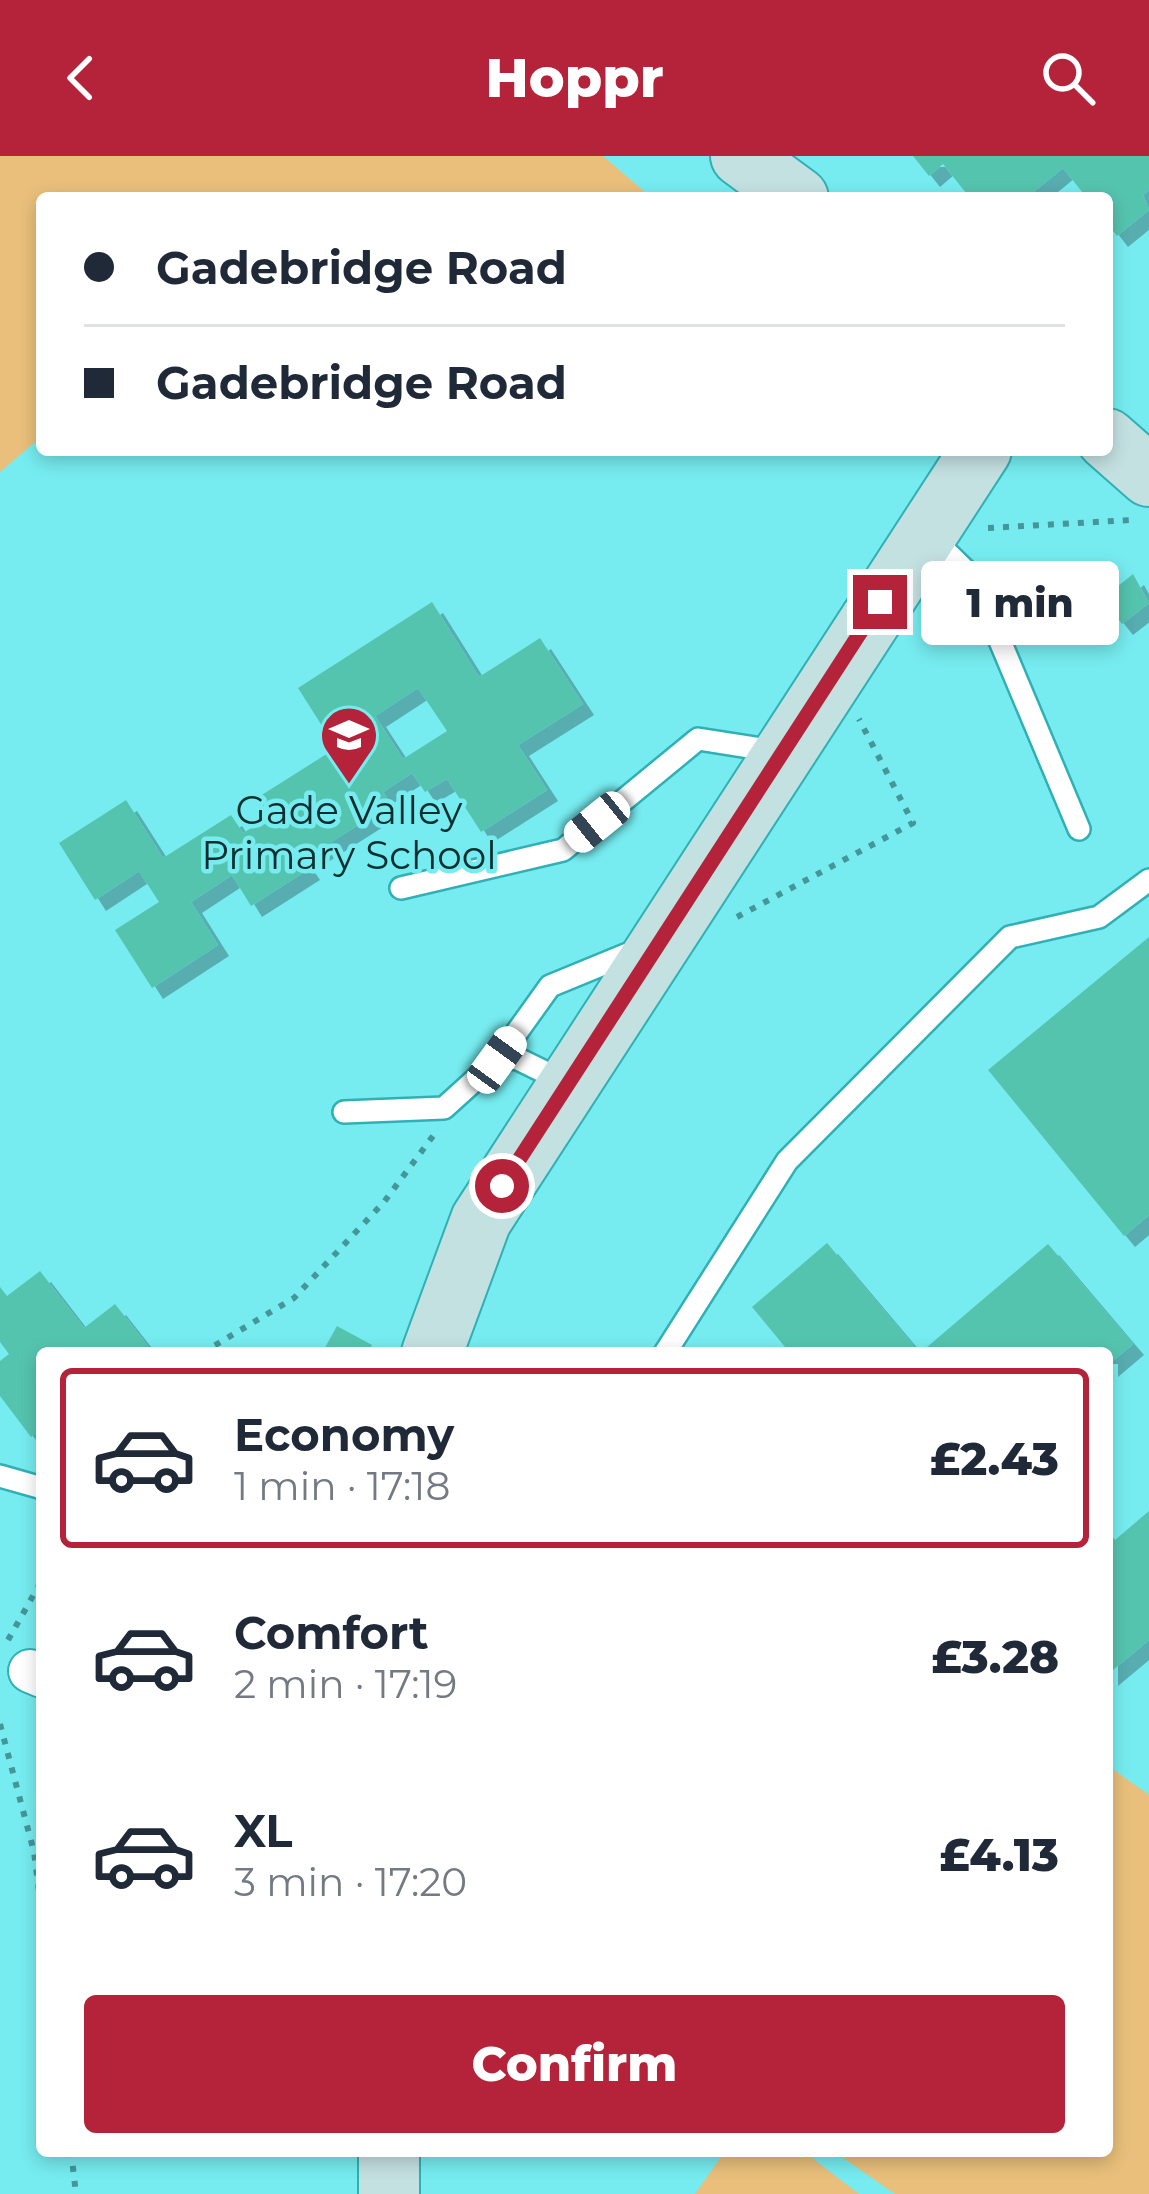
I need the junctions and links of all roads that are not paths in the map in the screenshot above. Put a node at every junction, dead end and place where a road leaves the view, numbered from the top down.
1 (741, 156) edge
2 (790, 192) edge
3 (1113, 444) edge
4 (977, 456) edge
5 (1149, 476) edge
6 (925, 531) junction
7 (783, 752) junction
8 (1079, 829) dead end
9 (1149, 880) edge
10 (401, 888) dead end
11 (659, 941) junction
12 (497, 1060) junction
13 (566, 1083) junction
14 (344, 1112) dead end
15 (434, 1347) edge
16 (668, 1347) edge
17 (0, 1475) edge
18 (36, 1486) edge
19 (389, 2157) edge
20 (389, 2194) edge

1 - 2 street
3 - 5 street
4 - 6 street
6 - 7 street
6 - 8 lane
7 - 10 lane
7 - 11 street
9 - 16 lane
11 - 12 lane
11 - 13 street
12 - 13 lane
12 - 14 lane
13 - 15 street
17 - 18 lane
19 - 20 street

